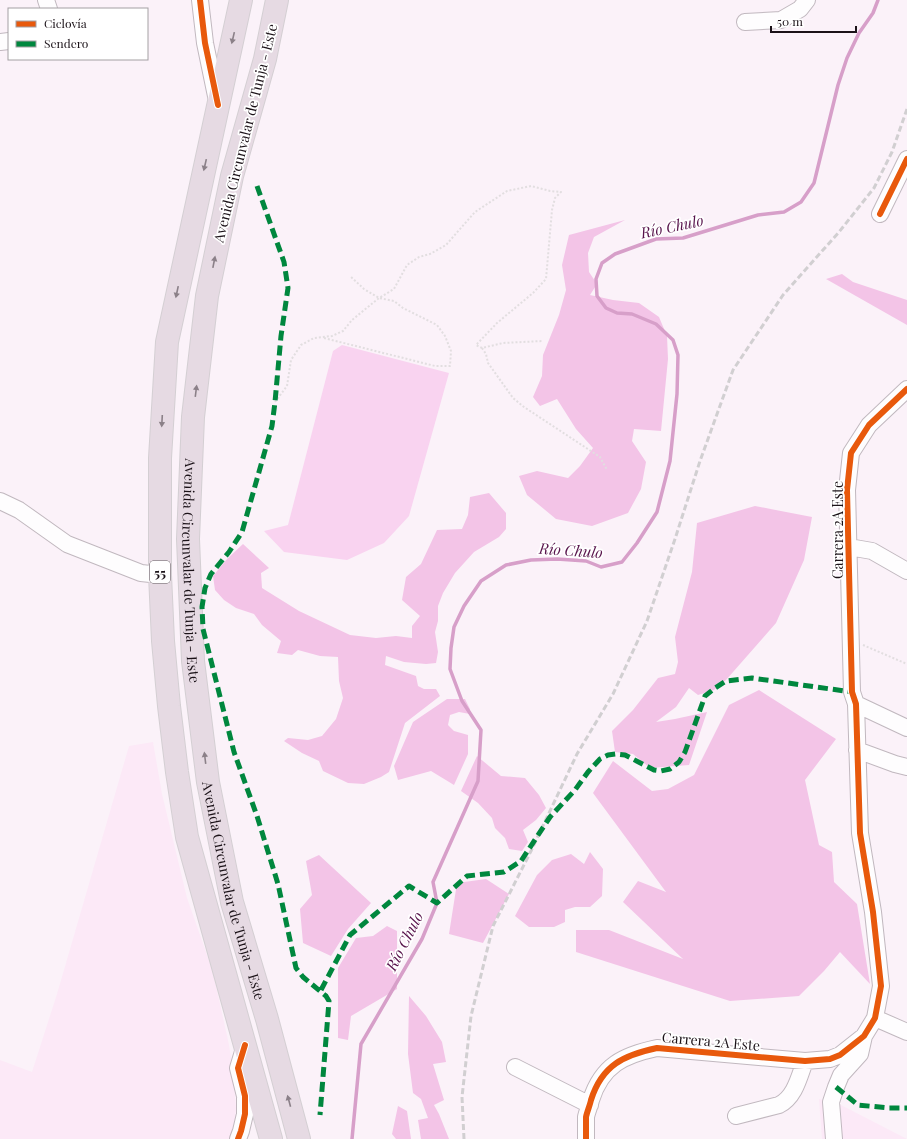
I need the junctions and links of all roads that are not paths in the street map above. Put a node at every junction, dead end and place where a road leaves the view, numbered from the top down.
1 (200, 0) edge
2 (241, 0) edge
3 (277, 0) edge
4 (807, 0) edge
5 (745, 22) dead end
6 (218, 105) junction
7 (907, 159) edge
8 (880, 214) dead end
9 (907, 389) edge
10 (0, 501) edge
11 (849, 547) junction
12 (907, 571) edge
13 (160, 575) junction
14 (854, 698) junction
15 (907, 728) edge
16 (857, 750) junction
17 (907, 767) edge
18 (875, 1018) junction
19 (907, 1032) edge
20 (864, 1036) junction
21 (245, 1045) junction
22 (805, 1061) junction
23 (515, 1067) dead end
24 (590, 1105) junction
25 (736, 1116) dead end
26 (238, 1139) edge
27 (271, 1139) edge
28 (299, 1139) edge
29 (586, 1139) edge
30 (834, 1139) edge

1 - 6 street
2 -> 6 highway, Avenida Circunvalar de Tunja - Este / 55
28 -> 3 highway, Avenida Circunvalar de Tunja - Este / 55
4 - 5 street
6 -> 13 highway, Avenida Circunvalar de Tunja - Este / 55
7 - 8 street
9 - 11 street, Carrera 2A Este
10 - 13 street
11 - 12 street
11 - 14 street, Carrera 2A Este
13 - 21 highway, Avenida Circunvalar de Tunja - Este / 55
14 - 15 street
14 - 16 street, Carrera 2A Este
16 - 17 street
16 - 18 street, Carrera 2A Este
18 - 19 street
18 - 20 street, Carrera 2A Este
20 - 22 street, Carrera 2A Este
20 - 30 street
21 - 26 street
21 - 27 highway, Avenida Circunvalar de Tunja - Este / 55
22 - 24 street, Carrera 2A Este
22 - 25 street
23 - 24 street
24 - 29 street, Carrera 2A Este

